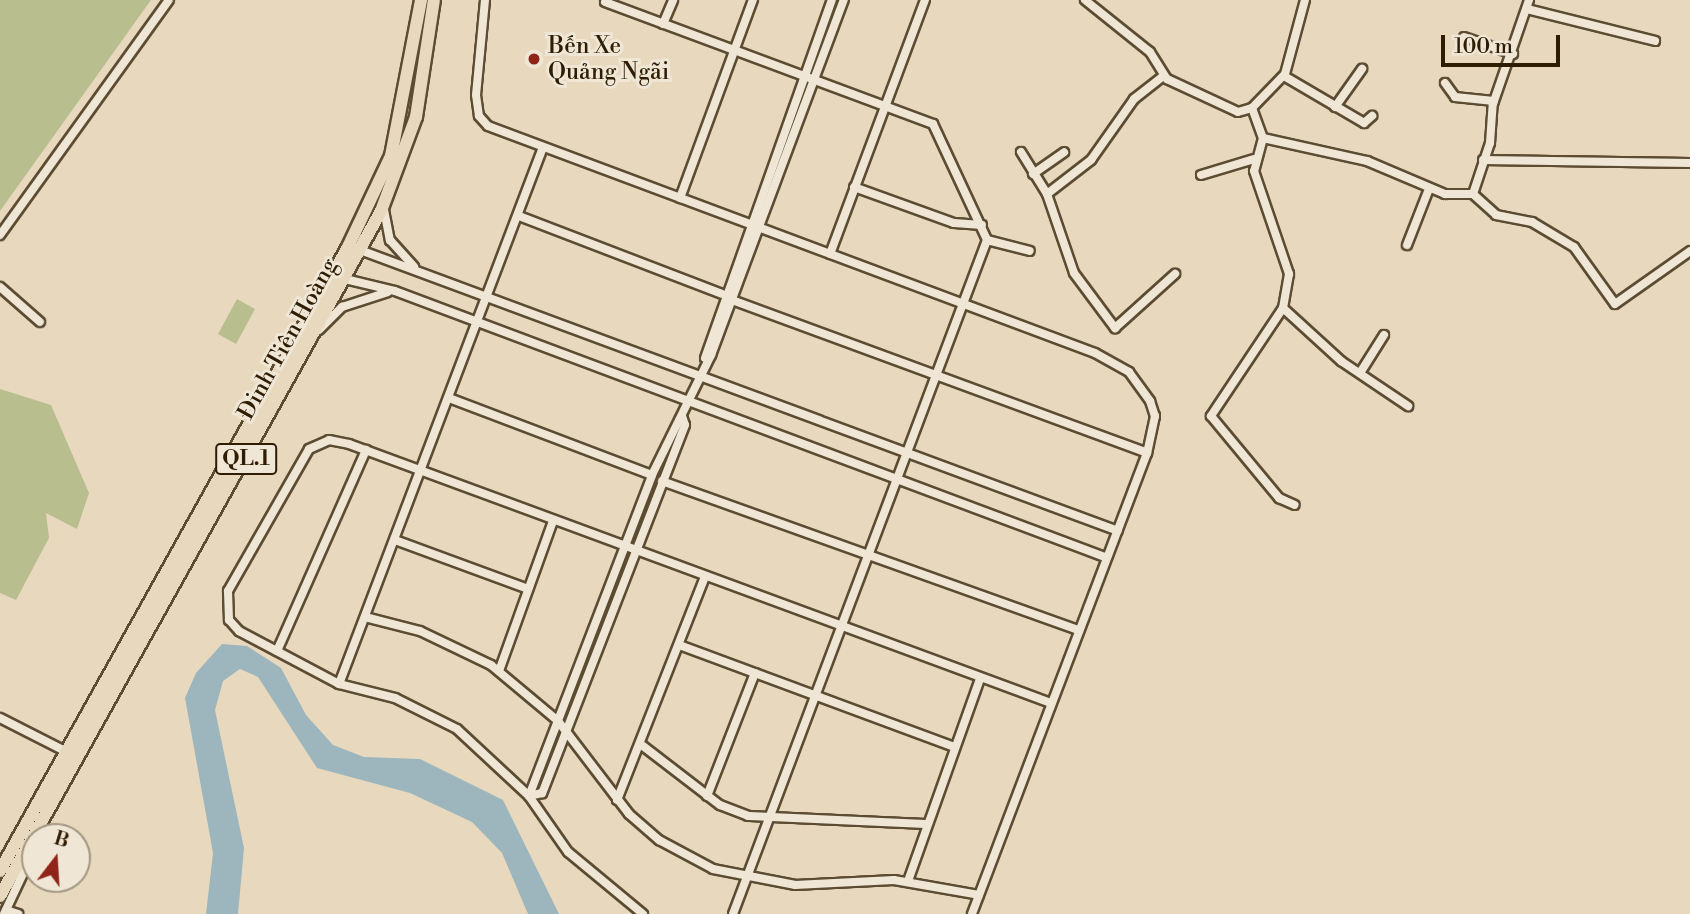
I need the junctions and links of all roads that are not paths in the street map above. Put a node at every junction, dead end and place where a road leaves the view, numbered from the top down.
1 (169, 0) edge
2 (421, 0) edge
3 (434, 0) edge
4 (485, 0) edge
5 (673, 0) edge
6 (753, 0) edge
7 (832, 0) edge
8 (844, 0) edge
9 (925, 0) edge
10 (1085, 0) edge
11 (1305, 0) edge
12 (606, 2) dead end
13 (1528, 5) edge
14 (663, 24) junction
15 (1464, 37) dead end
16 (1655, 41) dead end
17 (735, 50) junction
18 (1513, 54) junction
19 (1362, 69) dead end
20 (1163, 76) junction
21 (1284, 76) junction
22 (803, 77) junction
23 (814, 81) junction
24 (1445, 83) dead end
25 (1494, 101) junction
26 (884, 107) junction
27 (1335, 107) junction
28 (1252, 108) junction
29 (1238, 112) junction
30 (1372, 116) dead end
31 (1256, 121) junction
32 (1263, 138) junction
33 (542, 150) junction
34 (1021, 152) dead end
35 (1064, 152) dead end
36 (1254, 159) junction
37 (1483, 160) junction
38 (1690, 163) edge
39 (1033, 174) junction
40 (1201, 175) dead end
41 (854, 187) junction
42 (1429, 188) junction
43 (1047, 194) junction
44 (1473, 194) junction
45 (680, 198) junction
46 (384, 204) junction
47 (519, 216) junction
48 (750, 224) junction
49 (982, 225) junction
50 (9, 228) junction
51 (759, 228) junction
52 (0, 234) edge
53 (987, 240) junction
54 (0, 241) edge
55 (1407, 245) dead end
56 (360, 250) junction
57 (1030, 251) dead end
58 (1690, 251) edge
59 (830, 254) junction
60 (418, 272) junction
61 (1175, 274) dead end
62 (345, 279) junction
63 (0, 287) edge
64 (395, 291) junction
65 (722, 295) junction
66 (487, 296) junction
67 (732, 300) junction
68 (963, 305) junction
69 (1283, 308) junction
70 (40, 322) dead end
71 (477, 322) junction
72 (1384, 335) dead end
73 (314, 337) junction
74 (705, 358) junction
75 (698, 373) junction
76 (1360, 373) junction
77 (939, 375) junction
78 (449, 398) junction
79 (688, 399) junction
80 (1408, 406) dead end
81 (682, 416) junction
82 (366, 450) junction
83 (912, 450) junction
84 (1147, 453) junction
85 (422, 471) junction
86 (652, 475) junction
87 (663, 481) junction
88 (900, 482) junction
89 (1295, 505) dead end
90 (553, 521) junction
91 (1118, 531) junction
92 (394, 540) junction
93 (624, 548) junction
94 (637, 552) junction
95 (868, 556) junction
96 (1105, 557) junction
97 (705, 577) junction
98 (528, 589) junction
99 (365, 617) junction
100 (839, 628) junction
101 (1077, 630) junction
102 (679, 645) junction
103 (277, 651) junction
104 (499, 671) junction
105 (755, 673) junction
106 (980, 679) junction
107 (339, 684) junction
108 (815, 695) junction
109 (1051, 703) junction
110 (0, 718) edge
111 (558, 720) junction
112 (566, 734) junction
113 (642, 746) junction
114 (955, 747) junction
115 (65, 751) junction
116 (529, 796) junction
117 (707, 796) junction
118 (617, 800) junction
119 (47, 811) junction
120 (769, 819) junction
121 (43, 823) edge
122 (927, 824) junction
123 (0, 872) edge
124 (21, 878) edge
125 (747, 878) junction
126 (908, 881) junction
127 (979, 895) junction
128 (0, 896) edge
129 (5, 912) edge
130 (18, 914) edge
131 (643, 914) edge
132 (733, 914) edge
133 (972, 914) edge

1 - 50 street
2 - 115 highway, Đinh Tiên Hoàng / QL.1
3 - 46 highway, Đinh Tiên Hoàng / QL.1
4 - 33 street
5 - 14 street
6 - 17 street
7 - 22 street
8 - 23 street
9 - 26 street
10 - 20 street
11 - 21 street
12 - 14 street
13 - 16 street
13 - 18 street
14 - 17 street
15 - 18 street
17 - 22 street
17 - 45 street
18 - 25 street
19 - 27 street
20 - 29 street
20 - 43 street
21 - 27 street
21 - 28 street
22 - 23 street
22 - 48 street
23 - 26 street
23 - 51 street
24 - 25 street
25 - 37 street
26 - 41 street
26 - 49 street
27 - 30 street
28 - 29 street
28 - 31 street
29 - 31 street
31 - 32 street
32 - 36 street
32 - 42 street
33 - 45 street
33 - 47 street
34 - 39 street
35 - 39 street
36 - 40 street
36 - 69 street
37 - 38 street
37 - 44 street
39 - 43 street
41 - 49 street
41 - 59 street
42 - 44 street
42 - 55 street
43 - 61 street
44 - 58 street
45 - 48 street
46 - 56 highway, Đinh Tiên Hoàng / QL.1
46 - 60 street
47 - 65 street
47 - 66 street
48 - 51 street
48 - 65 street
49 - 53 street
50 - 52 street
50 - 54 street
51 - 59 street
51 - 67 street
53 - 57 street
53 - 68 street
56 - 60 street
56 - 62 highway, Đinh Tiên Hoàng / QL.1
59 - 68 street
60 - 66 street
62 - 64 street
62 - 73 highway, Đinh Tiên Hoàng / QL.1
63 - 70 street
64 - 71 street
64 - 73 street
65 - 74 street
66 - 71 street
66 - 75 street
67 - 74 street
67 - 77 street
68 - 77 street
68 - 84 street
69 - 76 street
69 - 89 street
71 - 78 street
71 - 79 street
72 - 76 street
73 - 119 highway, Đinh Tiên Hoàng / QL.1
74 - 75 street
75 - 79 street
75 - 83 street
76 - 80 street
77 - 83 street
77 - 84 street
78 - 85 street
78 - 86 street
79 - 81 street
79 - 88 street
81 - 86 street
81 - 87 street
82 - 85 street
82 - 103 street
82 - 103 street
83 - 88 street
83 - 91 street
84 - 91 street
85 - 90 street
85 - 92 street
86 - 93 street
87 - 94 street
87 - 95 street
88 - 95 street
88 - 96 street
90 - 93 street
90 - 98 street
91 - 96 street
92 - 98 street
92 - 99 street
93 - 94 street
93 - 111 street
94 - 97 street
94 - 112 street
95 - 100 street
95 - 101 street
96 - 101 street
97 - 100 street
97 - 102 street
98 - 104 street
99 - 104 street
99 - 107 street
100 - 106 street
100 - 108 street
101 - 109 street
102 - 105 street
102 - 113 street
103 - 107 street
104 - 111 street
105 - 108 street
105 - 117 street
106 - 109 street
106 - 114 street
107 - 116 street
108 - 114 street
108 - 120 street
109 - 127 street
110 - 115 street
111 - 112 street
111 - 116 street
112 - 116 street
112 - 118 street
113 - 117 street
113 - 118 street
114 - 122 street
115 - 123 highway, Đinh Tiên Hoàng / QL.1
116 - 131 street
117 - 120 street
118 - 125 street
119 - 121 street
119 - 128 highway, Đinh Tiên Hoàng / QL.1
120 - 122 street
120 - 125 street
122 - 126 street
124 - 129 street
125 - 126 street
125 - 132 street
126 - 127 street
127 - 133 street
129 - 130 street

